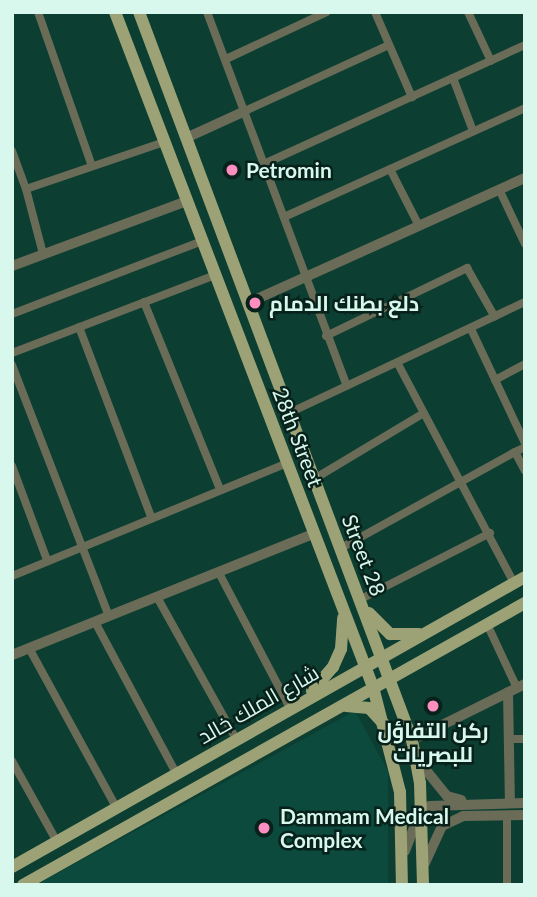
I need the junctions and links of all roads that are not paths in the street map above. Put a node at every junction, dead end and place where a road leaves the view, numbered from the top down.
1 (38, 12) edge
2 (115, 12) edge
3 (139, 12) edge
4 (207, 12) edge
5 (327, 12) edge
6 (375, 12) edge
7 (468, 12) edge
8 (389, 45) junction
9 (525, 45) edge
10 (226, 59) junction
11 (491, 61) junction
12 (453, 78) junction
13 (412, 97) junction
14 (525, 108) edge
15 (245, 111) junction
16 (473, 131) junction
17 (186, 138) junction
18 (164, 142) junction
19 (12, 151) edge
20 (266, 163) junction
21 (92, 166) junction
22 (390, 169) junction
23 (525, 178) edge
24 (26, 189) junction
25 (499, 189) junction
26 (187, 201) junction
27 (284, 217) junction
28 (419, 226) junction
29 (202, 241) junction
30 (525, 244) edge
31 (43, 254) junction
32 (12, 266) edge
33 (215, 275) junction
34 (305, 277) junction
35 (144, 302) junction
36 (525, 302) edge
37 (248, 303) junction
38 (12, 314) edge
39 (495, 317) junction
40 (79, 327) junction
41 (471, 328) junction
42 (326, 336) junction
43 (12, 352) edge
44 (525, 363) edge
45 (398, 364) junction
46 (12, 365) edge
47 (14, 376) edge
48 (495, 380) junction
49 (347, 386) junction
50 (289, 413) junction
51 (422, 414) junction
52 (525, 445) edge
53 (515, 452) junction
54 (288, 463) junction
55 (12, 466) edge
56 (525, 471) edge
57 (314, 479) junction
58 (460, 483) junction
59 (220, 489) junction
60 (151, 516) junction
61 (490, 533) junction
62 (313, 534) junction
63 (81, 546) junction
64 (341, 548) junction
65 (47, 560) junction
66 (219, 573) junction
67 (12, 576) edge
68 (519, 580) edge
69 (157, 597) junction
70 (362, 602) junction
71 (525, 603) edge
72 (342, 604) junction
73 (109, 616) junction
74 (95, 622) junction
75 (487, 624) junction
76 (426, 633) junction
77 (29, 648) junction
78 (12, 655) edge
79 (382, 657) junction
80 (365, 665) junction
81 (411, 667) junction
82 (390, 679) junction
83 (373, 687) junction
84 (517, 688) edge
85 (302, 701) junction
86 (398, 703) junction
87 (342, 706) junction
88 (290, 708) junction
89 (385, 725) junction
90 (236, 739) junction
91 (509, 739) junction
92 (525, 739) edge
93 (412, 740) junction
94 (416, 758) junction
95 (12, 761) edge
96 (176, 773) junction
97 (472, 803) junction
98 (510, 803) junction
99 (525, 803) edge
100 (116, 807) junction
101 (507, 815) junction
102 (525, 815) edge
103 (418, 817) junction
104 (57, 842) junction
105 (12, 867) edge
106 (423, 870) junction
107 (402, 879) edge
108 (23, 885) edge
109 (423, 885) edge
110 (507, 885) edge

1 - 21 street
2 - 18 main road, 28th Street
3 - 17 main road, Street 28
4 - 10 street
5 - 10 street
6 - 8 street
7 - 11 street
8 - 13 street
8 - 15 street
9 - 11 street
10 - 15 street
11 - 12 street
12 - 13 street
12 - 16 street
13 - 20 street
14 - 16 street
15 - 17 street
15 - 20 street
16 - 22 street
17 - 37 main road, Street 28
18 - 21 street
18 - 26 main road, 28th Street
19 - 24 street
20 - 27 street
21 - 24 street
22 - 27 street
22 - 28 street
23 - 25 street
24 - 31 street
25 - 28 street
25 - 30 street
26 - 29 main road, 28th Street
26 - 31 street
27 - 34 street
28 - 34 street
29 - 33 main road, 28th Street
29 - 38 street
31 - 32 street
33 - 35 street
33 - 54 main road, 28th Street
34 - 37 street
34 - 42 street
35 - 40 street
35 - 59 street
36 - 39 street
37 - 50 main road, Street 28
39 - 41 street
39 - 42 street
40 - 43 street
40 - 60 street
41 - 45 street
41 - 48 street
42 - 49 street
44 - 48 street
45 - 49 street
45 - 51 street
46 - 47 street
47 - 63 street
48 - 52 street
49 - 50 street
50 - 57 main road, Street 28
51 - 57 street
51 - 58 street
52 - 53 street
53 - 56 street
53 - 58 street
54 - 59 street
54 - 62 main road, 28th Street
55 - 65 street
57 - 64 main road, Street 28
58 - 61 street
58 - 64 street
59 - 60 street
60 - 63 street
61 - 68 street
61 - 70 street
62 - 66 street
62 - 72 main road, 28th Street
63 - 65 street
63 - 73 street
64 - 70 main road, Street 28
65 - 67 street
66 - 69 street
66 - 88 street
68 - 76 main road, شارع الملك خالد
69 - 73 street
69 - 90 street
70 - 76 main road
70 - 79 main road, Street 28
71 - 75 main road, شارع الملك خالد
72 - 80 main road, 28th Street
72 - 85 main road
73 - 74 street
74 - 77 street
74 - 96 street
75 - 81 main road, شارع الملك خالد
75 - 84 street
76 - 79 main road, شارع الملك خالد
77 - 78 street
77 - 100 street
79 - 80 main road, شارع الملك خالد
79 - 82 main road, Street 28
80 - 83 main road, 28th Street
80 - 85 main road, شارع الملك خالد
81 - 82 main road, شارع الملك خالد
81 - 86 main road
82 - 83 main road, شارع الملك خالد
82 - 86 main road, Street 28
83 - 87 main road, شارع الملك خالد
83 - 89 main road, 28th Street
84 - 91 street
84 - 93 street
85 - 88 main road, شارع الملك خالد
86 - 93 main road, Street 28
87 - 89 main road
87 - 108 main road, شارع الملك خالد
88 - 90 main road, شارع الملك خالد
89 - 107 main road, 28th Street
90 - 96 main road, شارع الملك خالد
91 - 92 street
91 - 98 street
93 - 94 main road, Street 28
94 - 97 street
94 - 103 main road, Street 28
95 - 104 street
96 - 100 main road, شارع الملك خالد
97 - 98 street
97 - 103 street
98 - 99 street
100 - 104 main road, شارع الملك خالد
101 - 102 street
101 - 106 street
101 - 110 street
103 - 106 main road, Street 28
103 - 107 street
104 - 105 main road, شارع الملك خالد
106 - 109 main road, Street 28

